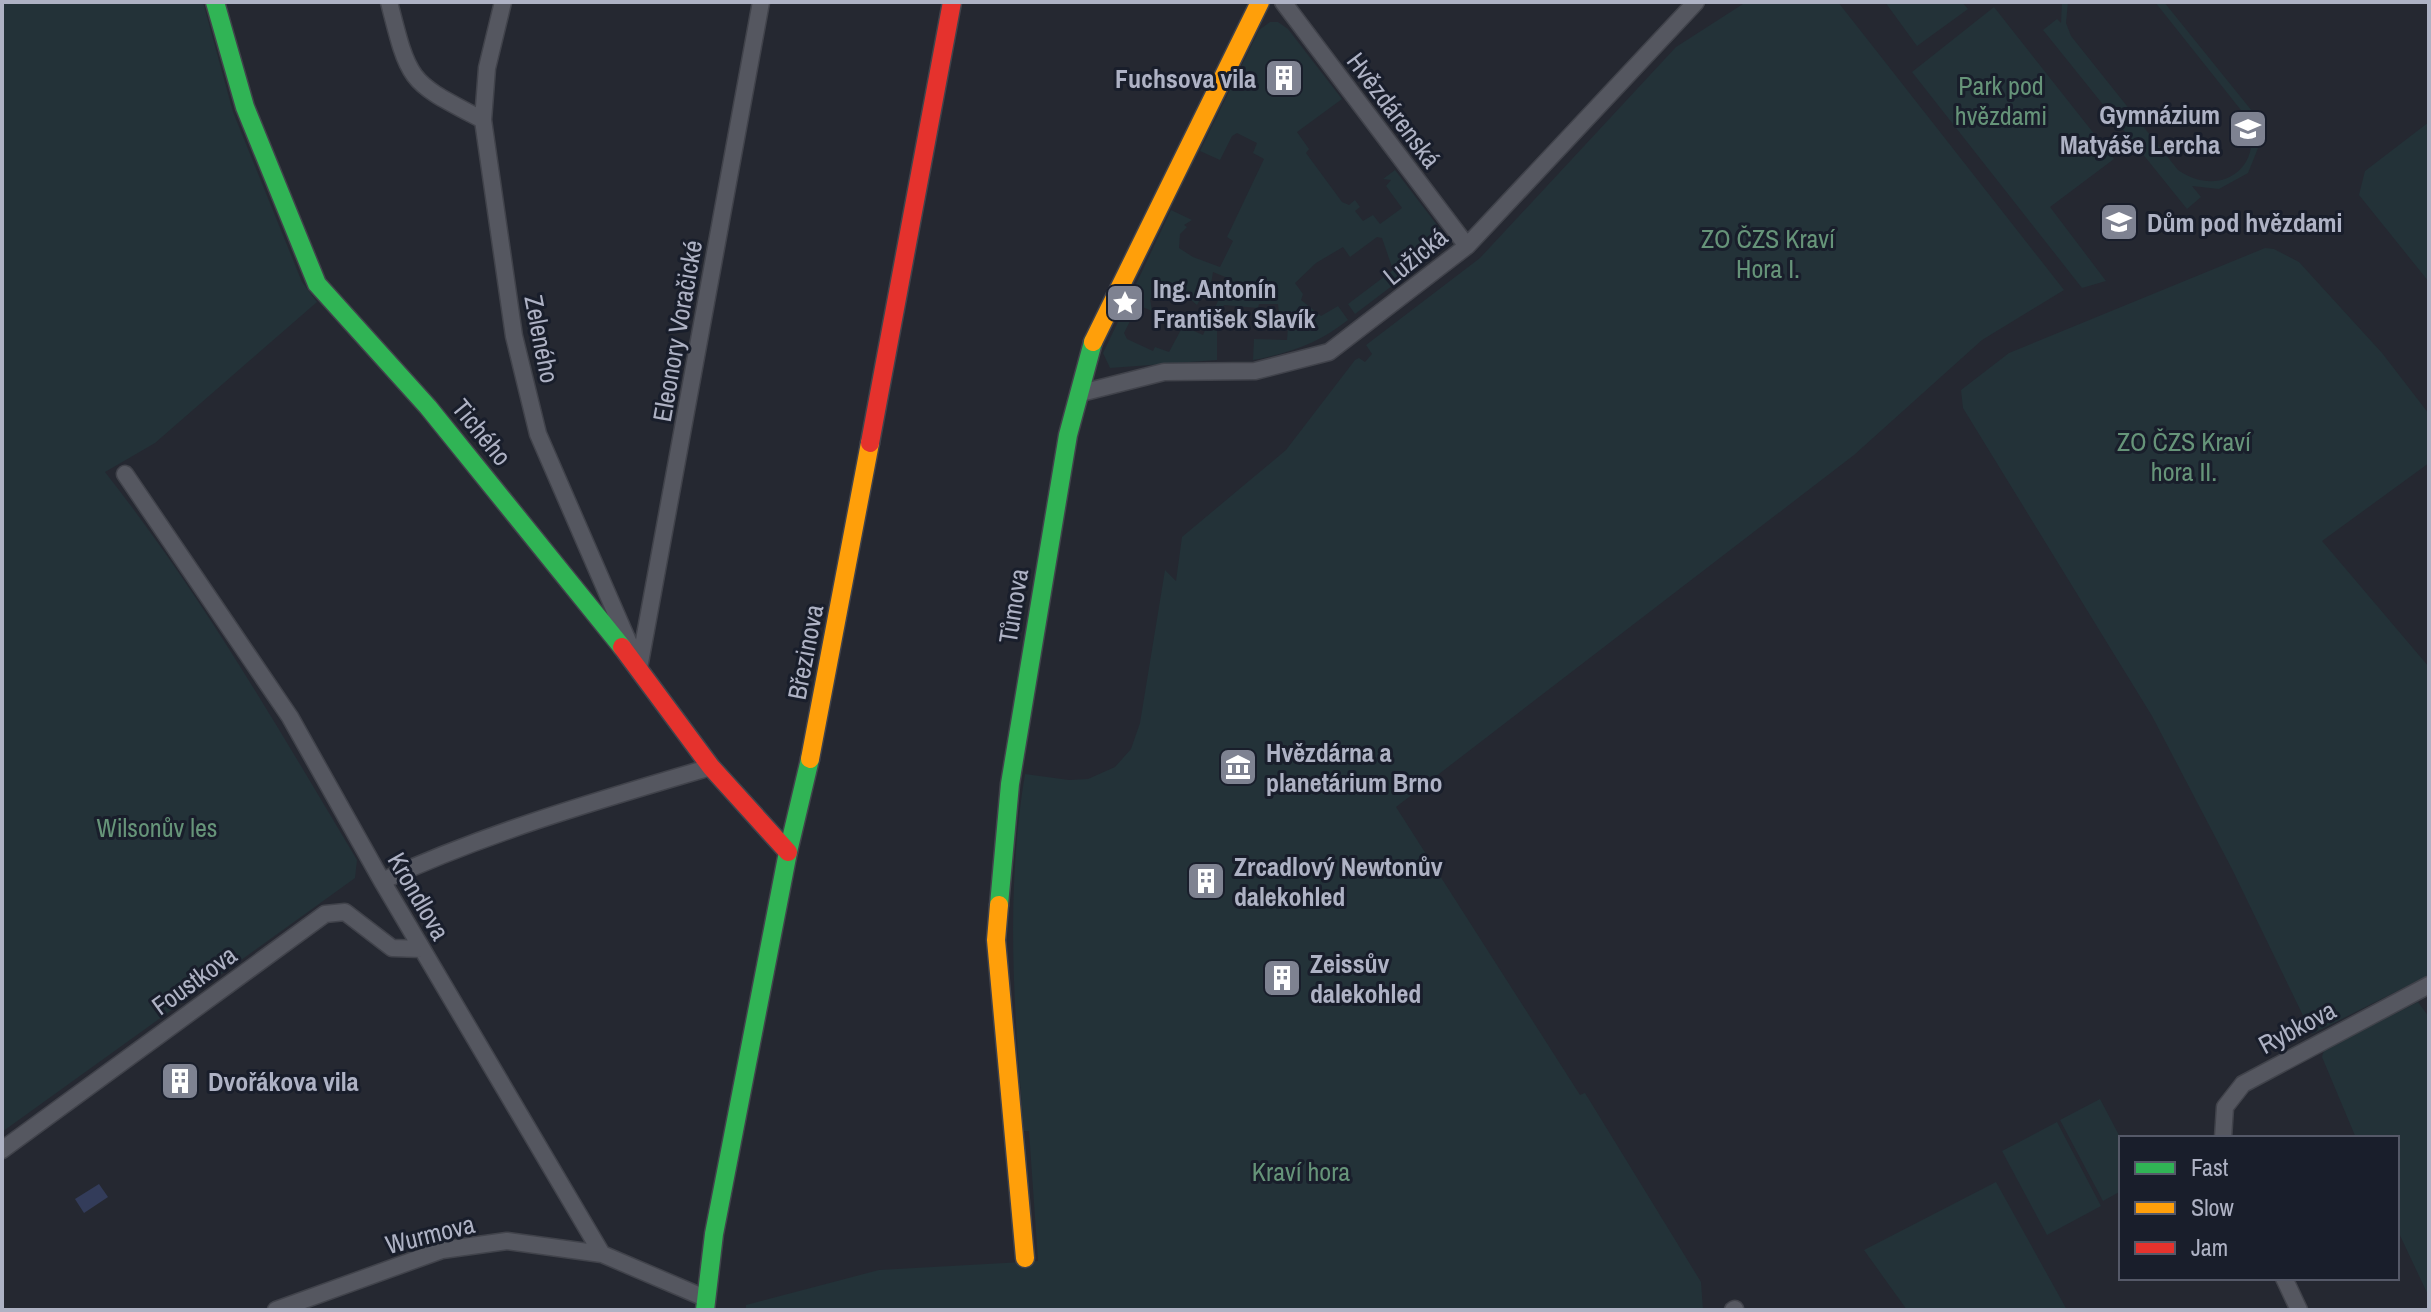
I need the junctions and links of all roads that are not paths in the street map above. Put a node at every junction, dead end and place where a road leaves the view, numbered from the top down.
1 (215, 2) edge
2 (389, 2) edge
3 (503, 2) edge
4 (761, 2) edge
5 (952, 2) edge
6 (1260, 2) edge
7 (1283, 2) edge
8 (1696, 2) edge
9 (483, 120) junction
10 (1467, 246) junction
11 (1081, 393) junction
12 (125, 474) dead end
13 (639, 668) junction
14 (711, 767) junction
15 (788, 852) junction
16 (382, 881) junction
17 (422, 949) junction
18 (2429, 985) edge
19 (2223, 1136) edge
20 (2, 1150) edge
21 (602, 1254) junction
22 (1025, 1258) dead end
23 (2285, 1280) edge
24 (705, 1304) edge
25 (276, 1310) edge
26 (2299, 1310) edge

1 - 13 street, Tichého
2 - 9 street
3 - 9 street, Zeleného
4 - 13 street, Eleonory Voračické
5 - 15 street, Březinova
6 - 11 street, Tůmova
7 - 10 street, Hvězdárenská
8 - 10 street, Lužická
9 - 13 street, Zeleného
10 - 11 street, Lužická
11 - 22 street, Tůmova
12 - 16 street, Krondlova
13 - 14 street, Tichého
14 - 15 street, Tichého
14 - 16 street
15 - 24 street, Březinova
16 - 17 street, Krondlova
17 - 20 street, Foustkova
17 - 21 street, Krondlova
18 - 19 street, Rybkova
21 - 24 street
21 - 25 street, Wurmova
23 - 26 street

